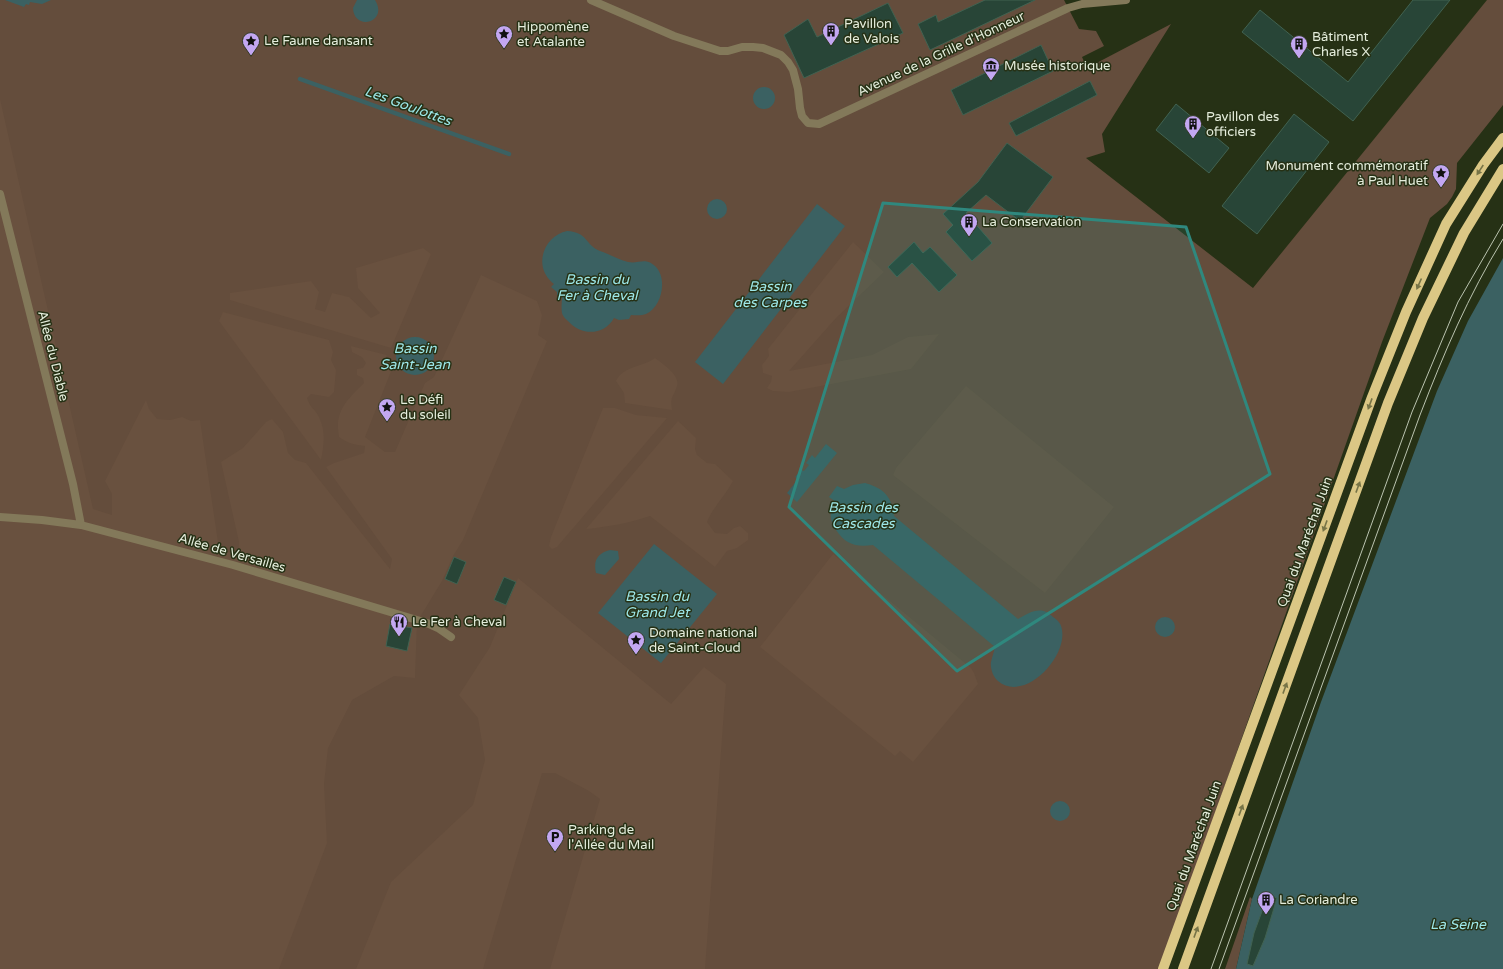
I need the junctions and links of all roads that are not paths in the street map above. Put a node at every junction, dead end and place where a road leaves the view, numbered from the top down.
1 (591, 0) edge
2 (1126, 0) edge
3 (1503, 138) edge
4 (1503, 169) edge
5 (0, 194) edge
6 (0, 518) edge
7 (81, 525) junction
8 (451, 637) dead end
9 (1163, 969) edge
10 (1183, 969) edge

1 - 2 street, Avenue de la Grille d'Honneur
3 -> 9 main road, Quai du Maréchal Juin
10 -> 4 main road
5 - 7 street, Allée du Diable
6 - 7 street, Allée de Versailles
7 - 8 street, Allée de Versailles

